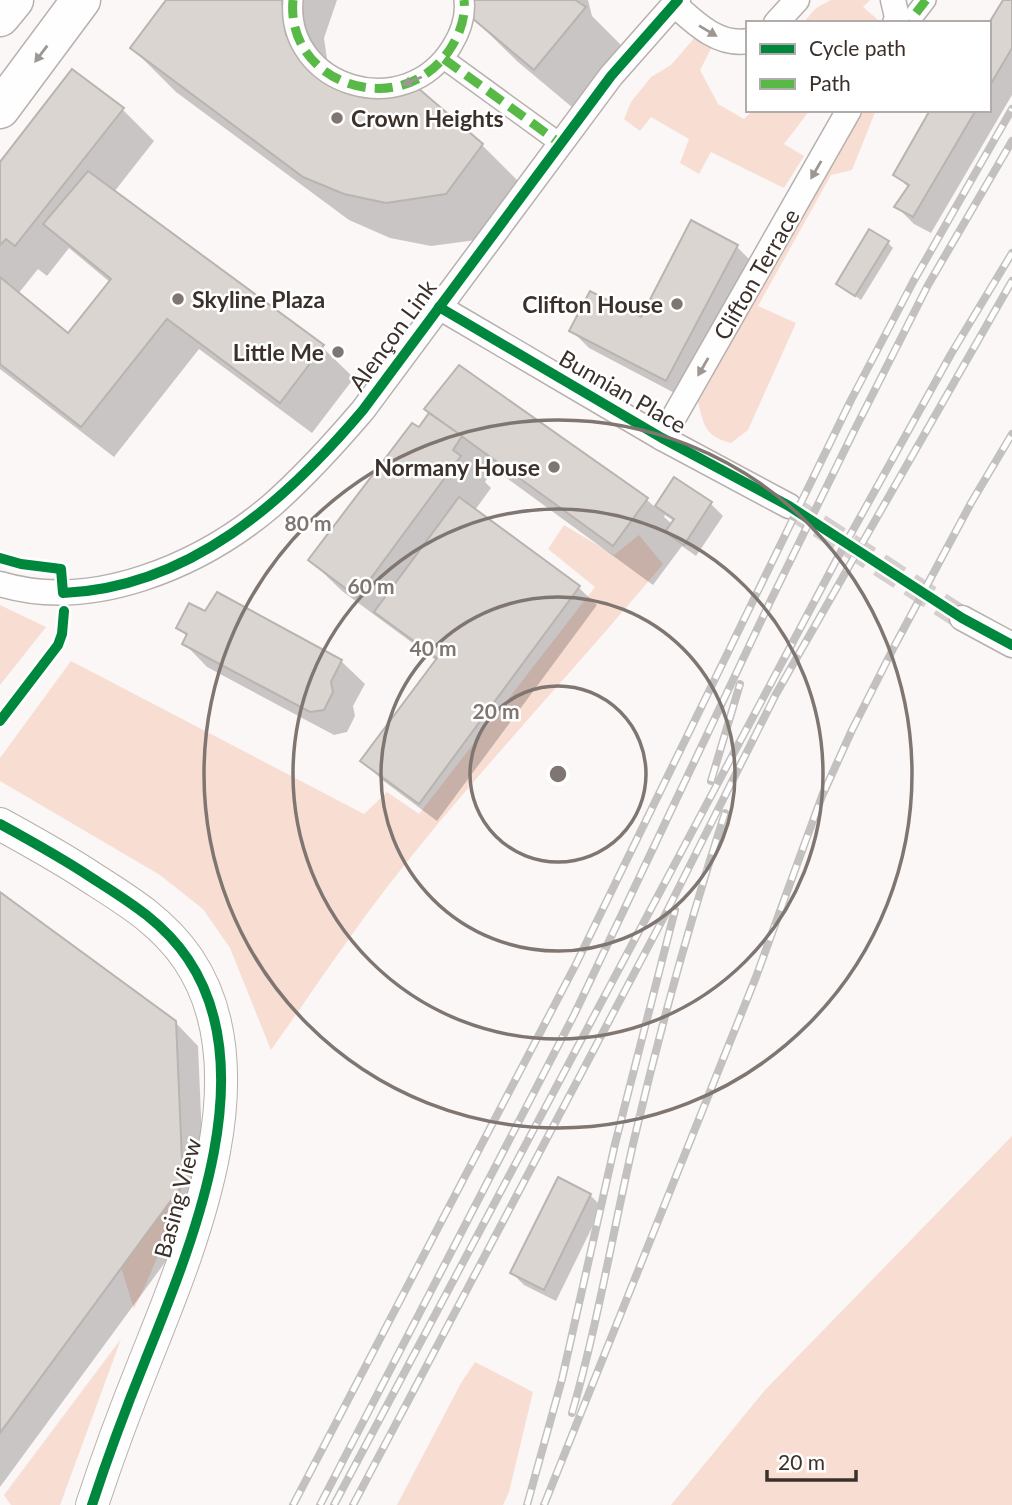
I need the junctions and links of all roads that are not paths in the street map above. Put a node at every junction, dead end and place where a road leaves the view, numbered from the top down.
1 (14, 0) edge
2 (81, 0) edge
3 (292, 0) edge
4 (464, 0) edge
5 (796, 0) edge
6 (894, 0) edge
7 (676, 2) edge
8 (913, 12) edge
9 (0, 17) edge
10 (778, 21) edge
11 (746, 41) edge
12 (444, 59) junction
13 (0, 109) edge
14 (848, 112) edge
15 (561, 144) junction
16 (439, 307) junction
17 (662, 438) junction
18 (789, 506) tunnel mouth
19 (0, 584) edge
20 (962, 618) tunnel mouth
21 (1012, 630) edge
22 (986, 631) junction
23 (1012, 645) edge
24 (0, 824) edge
25 (92, 1505) edge

1 - 9 main road
2 -> 13 main road
12 -> 3 street
4 - 12 street
5 - 10 street
6 - 8 street
7 -> 11 street
7 - 15 street, Alençon Link
12 - 15 street
14 -> 17 street, Clifton Terrace
15 - 16 street, Alençon Link
16 - 17 street, Bunnian Place
16 - 19 street, Alençon Link
17 - 18 street, Bunnian Place
20 - 22 street
21 - 22 street
22 - 23 street
24 - 25 street, Basing View

